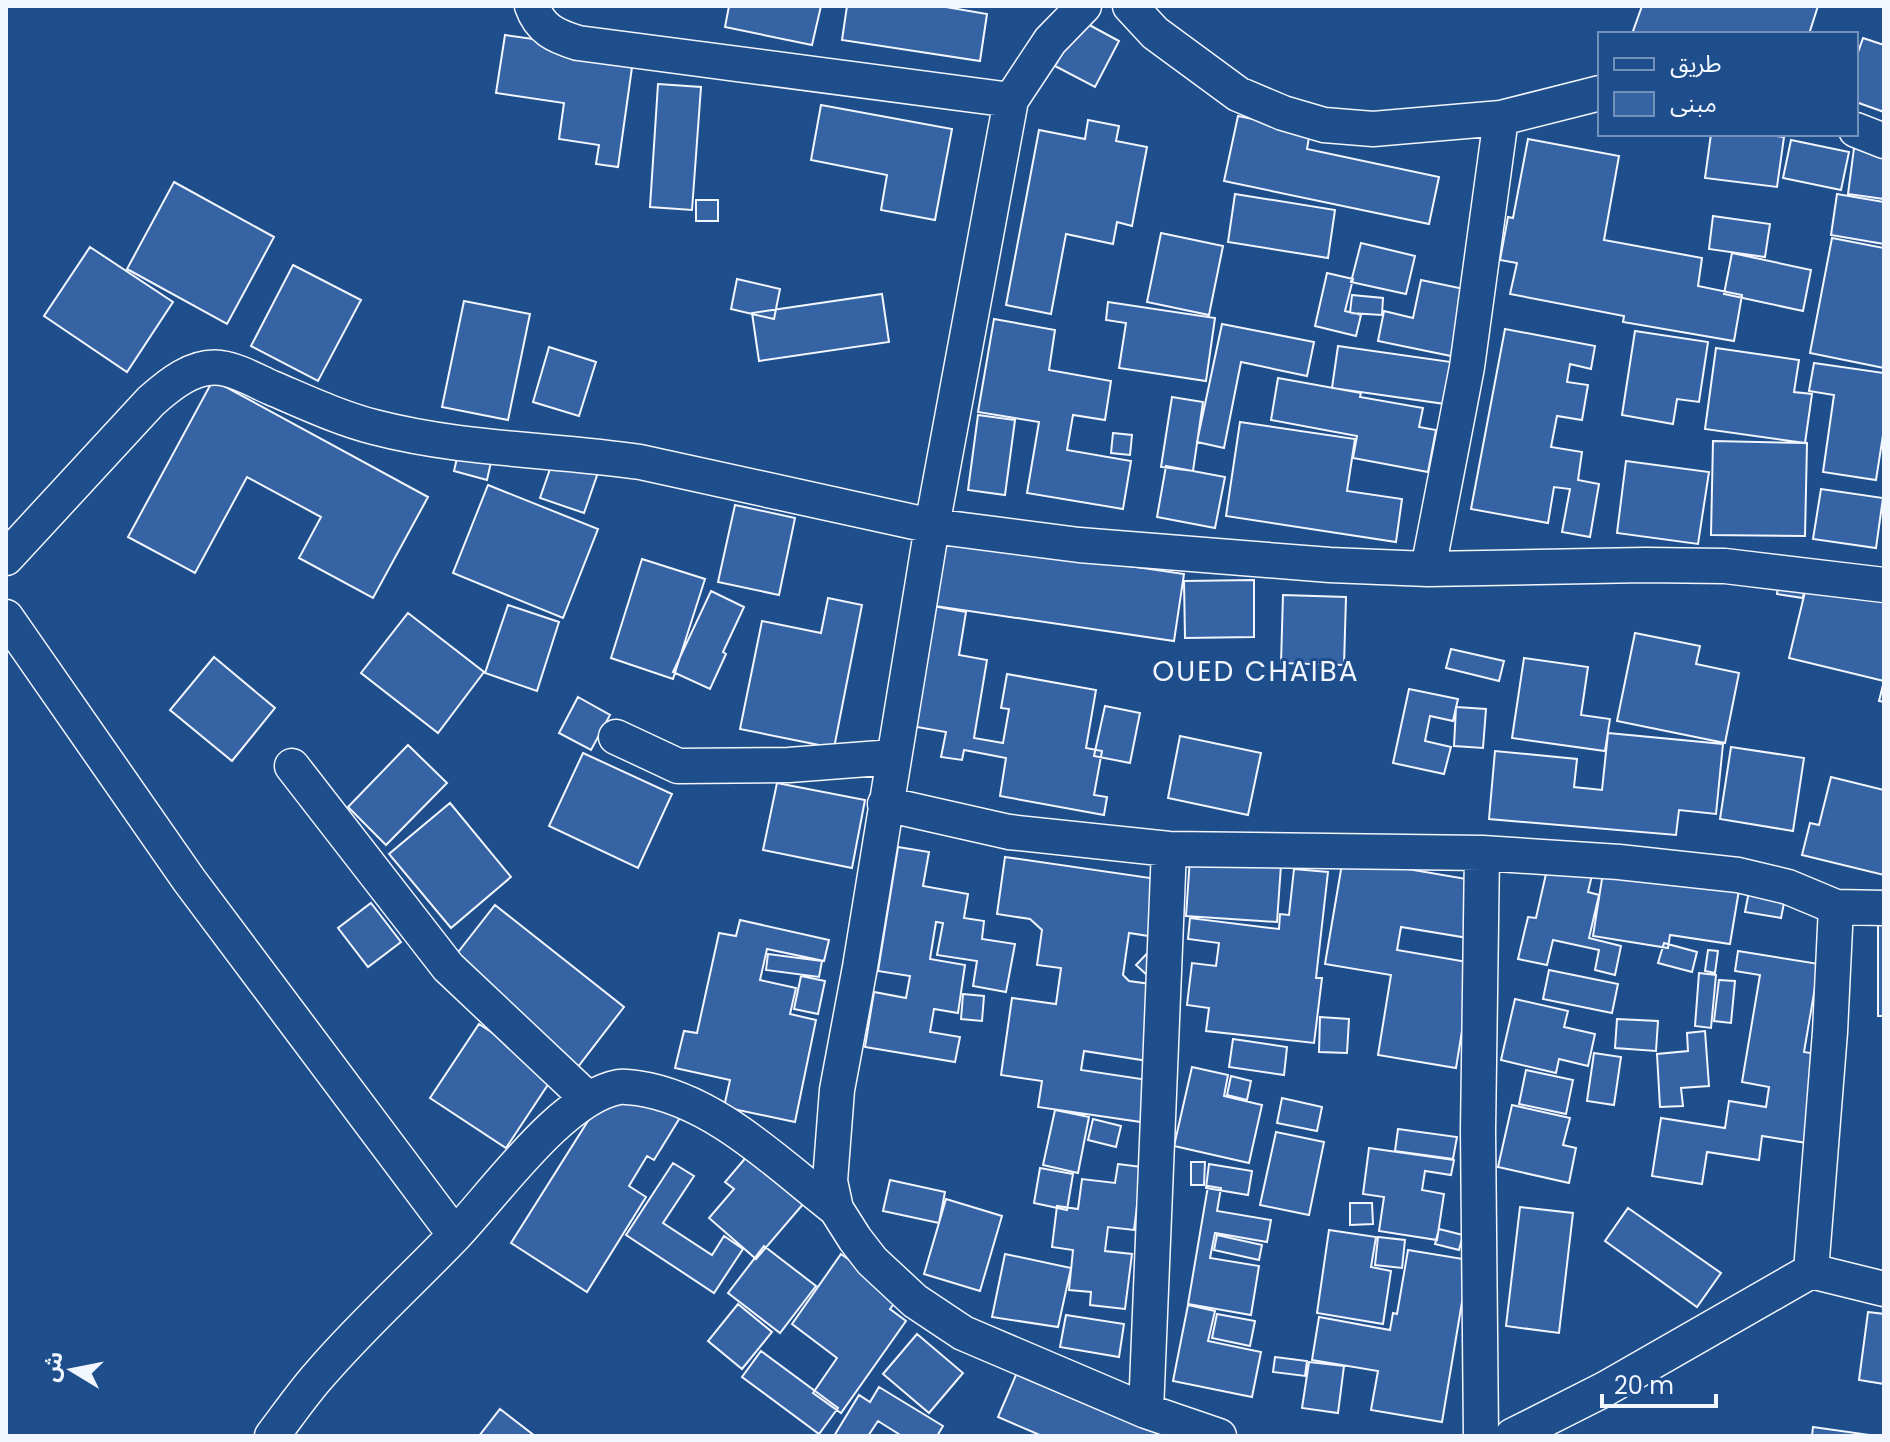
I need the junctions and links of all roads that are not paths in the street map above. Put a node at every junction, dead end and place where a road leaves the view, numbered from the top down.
1 (532, 6) edge
2 (1084, 6) edge
3 (1130, 6) edge
4 (1598, 94) edge
5 (1011, 100) junction
6 (1501, 118) junction
7 (1858, 131) edge
8 (1884, 141) edge
9 (932, 526) junction
10 (6, 558) edge
11 (1428, 569) junction
12 (1884, 585) edge
13 (6, 617) edge
14 (616, 737) dead end
15 (893, 757) junction
16 (292, 766) dead end
17 (885, 804) junction
18 (1169, 849) junction
19 (1482, 853) junction
20 (1836, 907) junction
21 (1884, 908) edge
22 (588, 1099) junction
23 (836, 1209) junction
24 (455, 1235) junction
25 (1811, 1271) junction
26 (1884, 1289) edge
27 (1146, 1411) junction
28 (272, 1436) edge
29 (1219, 1436) edge
30 (1481, 1436) edge
31 (1512, 1436) edge

1 - 5 street
2 - 5 street
3 - 6 street
4 - 6 street
5 - 9 street
6 - 11 street
7 - 8 street
9 - 10 street
9 - 11 street
9 - 15 street
11 - 12 street
13 - 24 street
14 - 15 street
15 - 17 street
16 - 22 street
17 - 18 street
17 - 23 street
18 - 19 street
18 - 27 street
19 - 20 street
19 - 30 street
20 - 21 street
20 - 25 street
22 - 23 street
22 - 24 street
23 - 27 street
24 - 28 street
25 - 26 street
25 - 31 street
27 - 29 street

